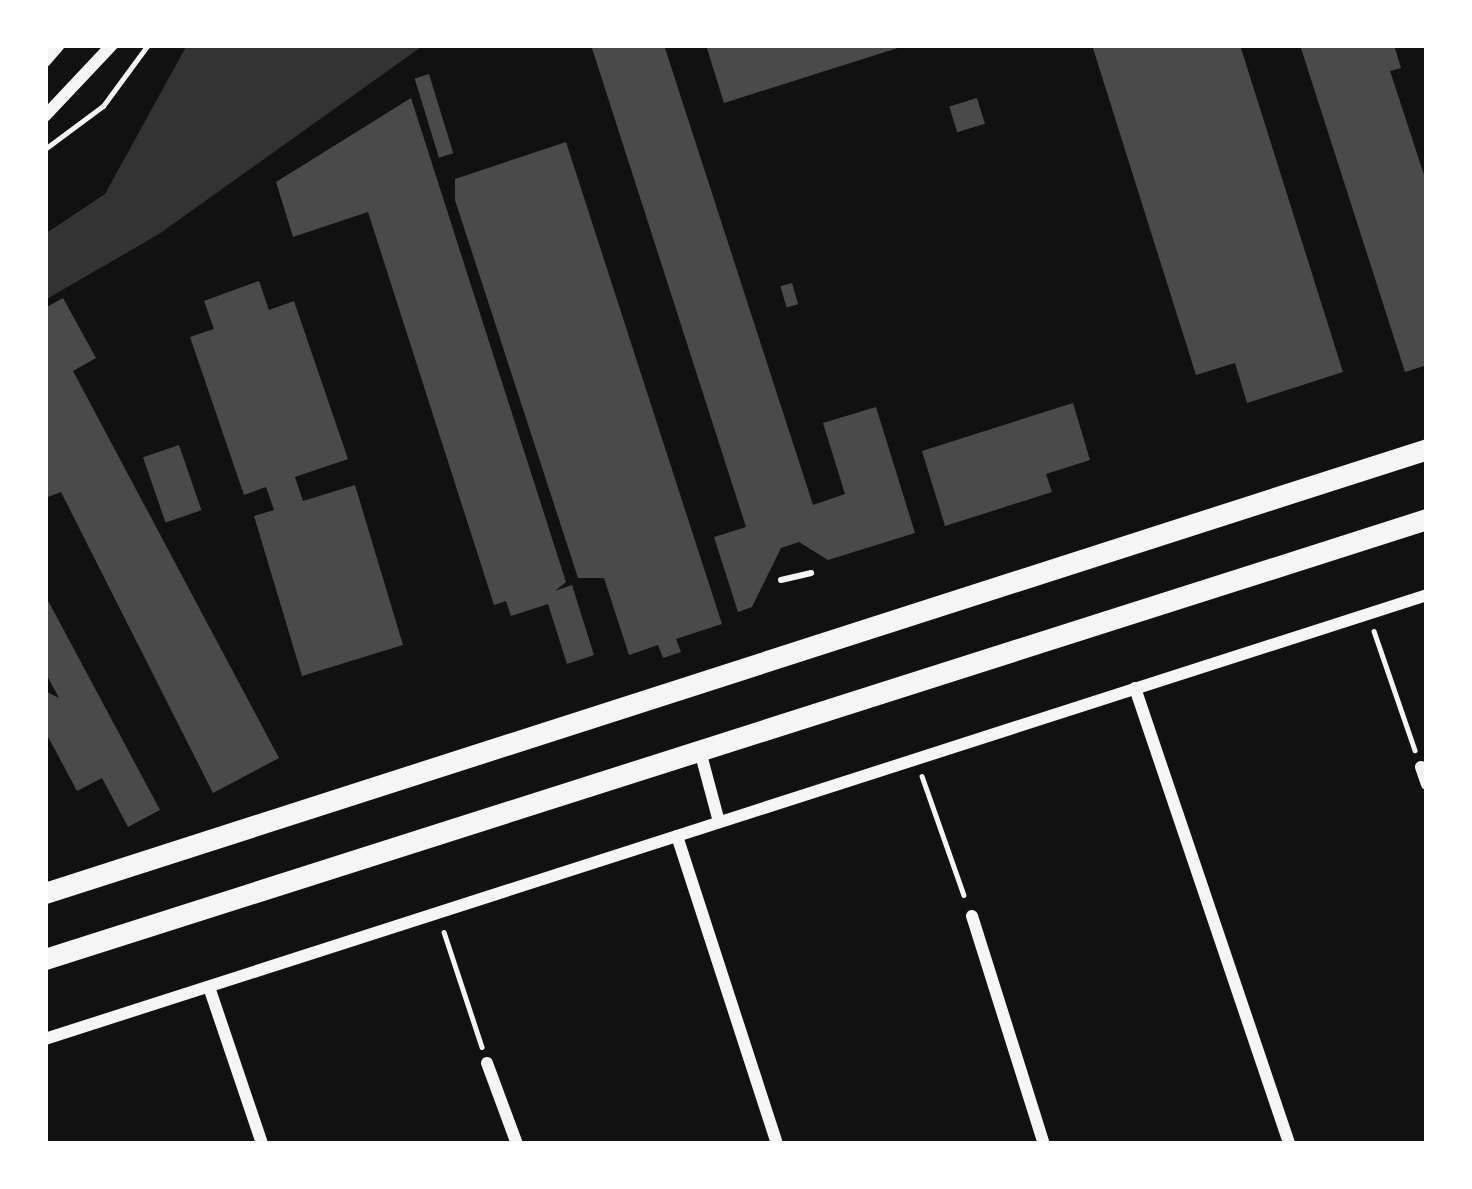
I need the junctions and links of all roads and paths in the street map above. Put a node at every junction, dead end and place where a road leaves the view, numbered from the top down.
1 (59, 45) edge
2 (112, 45) edge
3 (148, 45) edge
4 (45, 61) edge
5 (45, 116) edge
6 (45, 149) edge
7 (1427, 449) edge
8 (1427, 519) edge
9 (811, 573) dead end
10 (781, 580) dead end
11 (1427, 595) edge
12 (1369, 614) junction
13 (1136, 688) junction
14 (700, 751) junction
15 (916, 760) junction
16 (1421, 767) joint
17 (1427, 784) edge
18 (719, 822) junction
19 (677, 836) junction
20 (45, 893) edge
21 (437, 913) junction
22 (972, 916) joint
23 (45, 959) edge
24 (209, 987) junction
25 (45, 1039) edge
26 (487, 1064) joint
27 (262, 1144) edge
28 (517, 1144) edge
29 (778, 1144) edge
30 (1044, 1144) edge
31 (1288, 1144) edge

1 - 4 street
2 - 5 street
3 - 6 path
7 - 20 main road
8 - 14 main road
9 - 10 lane
11 - 12 street
12 - 13 street
12 - 16 path
13 - 15 street
13 - 31 street
14 - 18 street
14 - 23 main road
15 - 18 street
15 - 22 path
16 - 17 street
18 - 19 street
19 - 21 street
19 - 29 street
21 - 24 street
21 - 26 path
22 - 30 street
24 - 25 street
24 - 27 street
26 - 28 street

